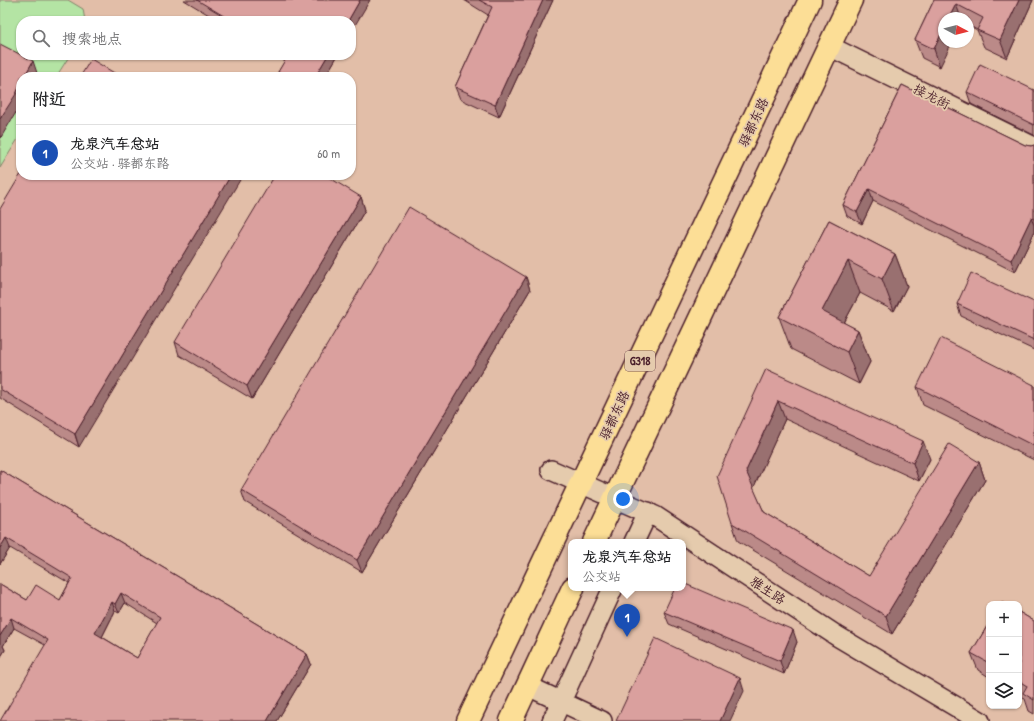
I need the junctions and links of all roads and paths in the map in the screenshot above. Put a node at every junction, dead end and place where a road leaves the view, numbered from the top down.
1 (810, 0) edge
2 (851, 0) edge
3 (829, 46) junction
4 (1034, 147) edge
5 (551, 470) dead end
6 (582, 483) junction
7 (615, 498) junction
8 (648, 512) junction
9 (595, 539) edge
10 (635, 539) edge
11 (572, 591) edge
12 (612, 591) edge
13 (528, 686) junction
14 (561, 701) junction
15 (468, 721) edge
16 (511, 721) edge
17 (552, 721) edge
18 (602, 721) edge
19 (980, 721) edge

1 - 6 highway, 驿都东路 / G318
2 - 3 highway, G318
3 - 4 street, 接龙街
3 - 7 highway, G318
5 - 6 street, 雅生路
6 - 7 street, 雅生路
6 - 15 highway, 驿都东路 / G318
7 - 8 street, 雅生路
7 - 9 highway, G318
8 - 10 street
8 - 19 street, 雅生路
11 - 13 highway
12 - 14 street
13 - 14 street
13 - 16 highway
14 - 17 street
14 - 18 street

